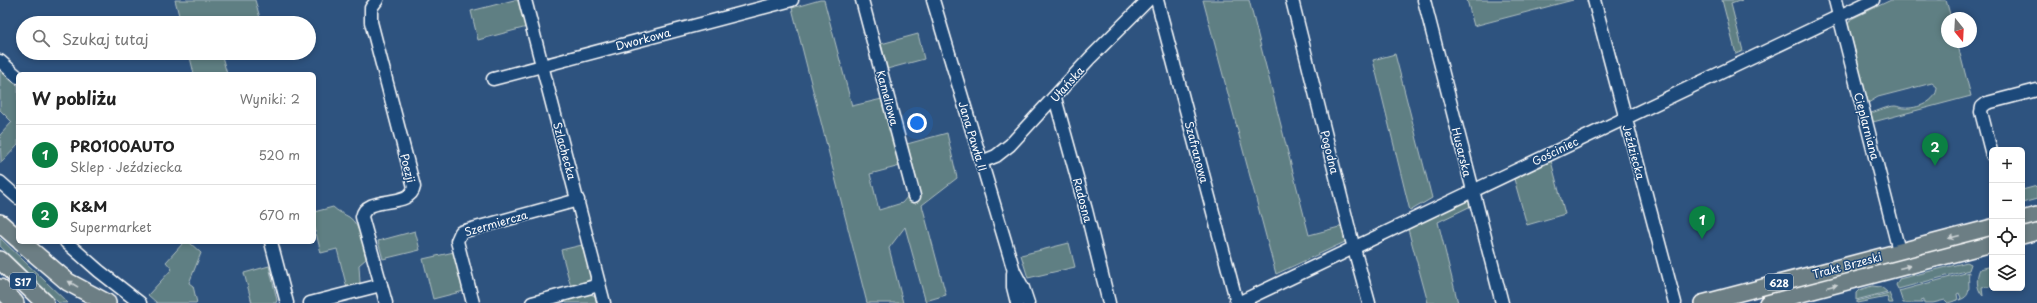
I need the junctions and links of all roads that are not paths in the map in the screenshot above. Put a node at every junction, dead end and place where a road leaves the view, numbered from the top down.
1 (377, 0) edge
2 (525, 0) edge
3 (792, 0) edge
4 (862, 0) edge
5 (933, 0) edge
6 (1148, 0) edge
7 (1157, 0) edge
8 (1292, 0) edge
9 (1424, 0) edge
10 (1594, 0) edge
11 (1835, 0) edge
12 (1873, 0) edge
13 (1839, 16) junction
14 (0, 61) edge
15 (542, 66) junction
16 (16, 75) edge
17 (493, 80) dead end
18 (2037, 90) edge
19 (1055, 98) junction
20 (1625, 118) junction
21 (1990, 147) edge
22 (981, 162) junction
23 (0, 182) edge
24 (1472, 191) junction
25 (16, 196) edge
26 (914, 196) dead end
27 (578, 200) junction
28 (2037, 215) edge
29 (2025, 218) edge
30 (0, 223) edge
31 (1989, 228) edge
32 (2037, 232) edge
33 (2025, 235) edge
34 (16, 237) edge
35 (23, 244) edge
36 (68, 244) edge
37 (272, 244) edge
38 (1989, 245) edge
39 (1354, 247) junction
40 (1899, 251) junction
41 (0, 260) edge
42 (1014, 271) junction
43 (381, 285) junction
44 (599, 285) junction
45 (0, 288) edge
46 (15, 303) edge
47 (45, 303) edge
48 (107, 303) edge
49 (140, 303) edge
50 (287, 303) edge
51 (310, 303) edge
52 (386, 303) edge
53 (473, 303) edge
54 (532, 303) edge
55 (604, 303) edge
56 (1017, 303) edge
57 (1028, 303) edge
58 (1109, 303) edge
59 (1238, 303) edge
60 (1369, 303) edge
61 (1502, 303) edge
62 (1674, 303) edge
63 (1702, 303) edge
64 (1767, 303) edge

1 - 43 street, Poezji
2 - 15 street, Szlachecka
3 - 15 street, Dworkowa
4 - 26 street, Kameliowa
5 - 22 street, Jana Pawła II
6 - 19 street, Ułańska
7 - 59 street, Szafranowa
8 - 39 street, Pogodna
9 - 24 street, Husarska
10 - 20 street, Jeździecka
11 - 13 street, Cieplarniana
12 - 13 street, Gościniec
13 - 20 street, Gościniec
13 - 40 street, Cieplarniana
14 - 16 street
15 - 17 street, Dworkowa
15 - 27 street, Szlachecka
18 - 21 street
19 - 22 street, Ułańska
19 - 58 street, Radosna
20 - 24 street, Gościniec
20 - 62 street, Jeździecka
22 - 42 street, Jana Pawła II
23 - 25 street
24 - 39 street, Gościniec
24 - 61 street, Husarska
27 - 44 street, Szlachecka
27 - 53 street, Szermiercza
28 - 29 main road
30 - 34 highway
31 -> 40 main road, Trakt Brzeski / 628
32 - 33 main road
48 -> 35 highway
36 - 49 street
37 - 50 street
64 -> 38 main road, Trakt Brzeski / 628
39 - 59 street, Gościniec
39 - 60 street, Pogodna
40 - 63 main road, Trakt Brzeski / 628
41 - 47 highway, S17
42 - 56 street, Jana Pawła II
42 - 57 street, Jana Pawła II
43 - 51 street
43 - 52 street, Poezji
44 - 54 street
44 - 55 street, Szlachecka
45 - 46 highway

